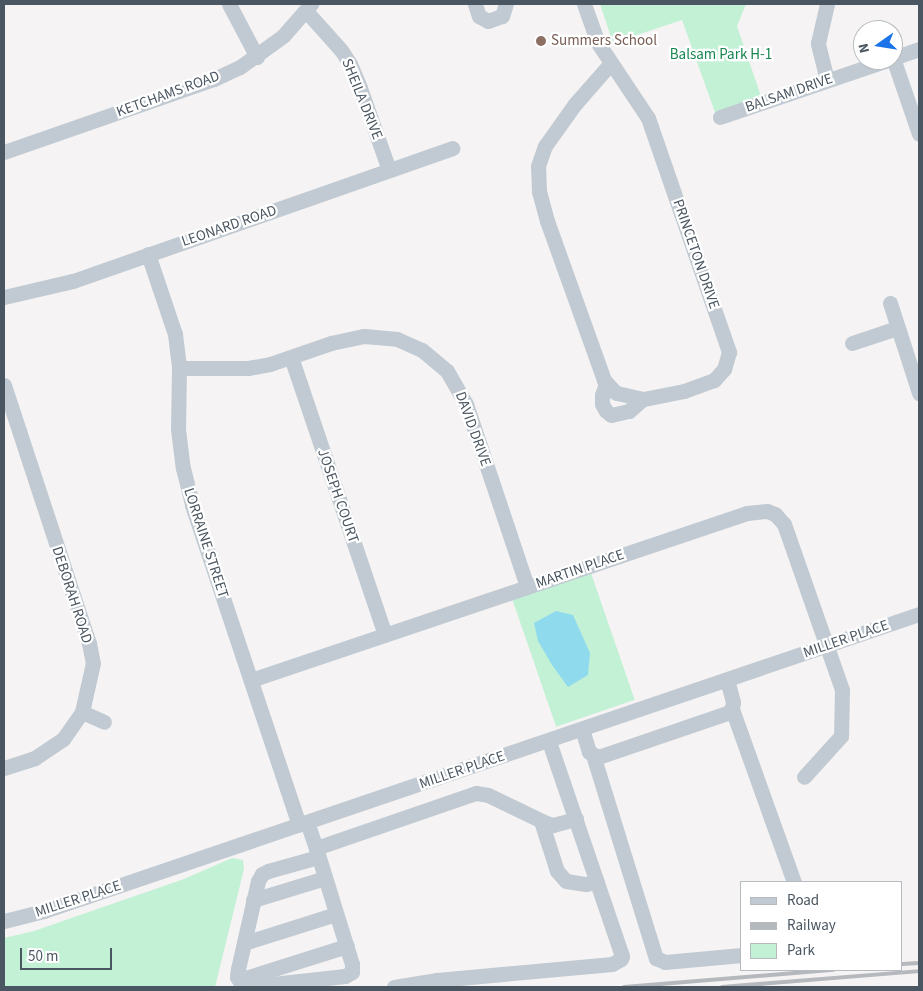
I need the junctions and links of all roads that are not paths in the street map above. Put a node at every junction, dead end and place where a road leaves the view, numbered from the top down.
1 (229, 4) edge
2 (475, 4) edge
3 (506, 4) edge
4 (584, 4) edge
5 (827, 4) edge
6 (309, 7) edge
7 (919, 49) edge
8 (903, 55) edge
9 (257, 57) junction
10 (610, 64) junction
11 (857, 70) edge
12 (897, 70) edge
13 (827, 80) junction
14 (720, 117) dead end
15 (919, 134) edge
16 (452, 148) dead end
17 (4, 152) edge
18 (389, 170) junction
19 (148, 254) junction
20 (4, 297) edge
21 (890, 303) dead end
22 (897, 328) junction
23 (852, 343) dead end
24 (291, 357) junction
25 (179, 368) junction
26 (606, 384) junction
27 (4, 385) edge
28 (919, 393) edge
29 (642, 399) junction
30 (527, 586) junction
31 (919, 616) edge
32 (385, 634) junction
33 (825, 646) junction
34 (251, 680) junction
35 (727, 680) junction
36 (732, 709) junction
37 (82, 712) junction
38 (104, 722) dead end
39 (582, 729) junction
40 (549, 741) junction
41 (593, 755) junction
42 (4, 768) edge
43 (804, 777) dead end
44 (576, 818) junction
45 (541, 821) junction
46 (303, 823) junction
47 (317, 852) junction
48 (325, 878) junction
49 (794, 881) edge
50 (597, 882) junction
51 (253, 900) junction
52 (336, 914) junction
53 (4, 921) edge
54 (244, 944) junction
55 (347, 946) junction
56 (740, 955) edge
57 (238, 980) junction
58 (394, 987) edge

1 - 9 street
2 - 3 street
4 - 10 street, PRINCETON DRIVE
5 - 13 street
6 - 9 street, KETCHAMS ROAD
6 - 18 street, SHEILA DRIVE
7 - 8 street
9 - 17 street, KETCHAMS ROAD
10 - 26 street, PRINCETON DRIVE
10 - 29 street, PRINCETON DRIVE
11 - 13 street, BALSAM DRIVE
12 - 15 street
13 - 14 street, BALSAM DRIVE
16 - 18 street, LEONARD ROAD
18 - 19 street, LEONARD ROAD
19 - 20 street, LEONARD ROAD
19 - 25 street, LORRAINE STREET
21 - 22 street
22 - 23 street
22 - 28 street
24 - 25 street, DAVID DRIVE
24 - 30 street, DAVID DRIVE
24 - 32 street, JOSEPH COURT
25 - 34 street, LORRAINE STREET
26 - 29 street, PRINCETON DRIVE
26 - 29 street, PRINCETON DRIVE
27 - 37 street, DEBORAH ROAD
30 - 32 street, MARTIN PLACE
30 - 33 street, MARTIN PLACE
31 - 33 street, MILLER PLACE
32 - 34 street, MARTIN PLACE
33 - 35 street, MILLER PLACE
33 - 43 street, MARTIN PLACE
34 - 46 street, LORRAINE STREET
35 - 36 street
35 - 39 street, MILLER PLACE
36 - 41 street
36 - 49 street
37 - 38 street
37 - 42 street, DEBORAH ROAD
39 - 40 street, MILLER PLACE
39 - 41 street
40 - 44 street
40 - 46 street, MILLER PLACE
41 - 56 street
44 - 45 street
44 - 50 street
45 - 47 street
45 - 50 street
46 - 47 street, LORRAINE STREET
46 - 53 street, MILLER PLACE
47 - 48 street, LORRAINE STREET
47 - 51 street
48 - 51 street
48 - 52 street, LORRAINE STREET
50 - 58 street
51 - 54 street
52 - 54 street
52 - 55 street, LORRAINE STREET
54 - 57 street
55 - 57 street
55 - 57 street, LORRAINE STREET

